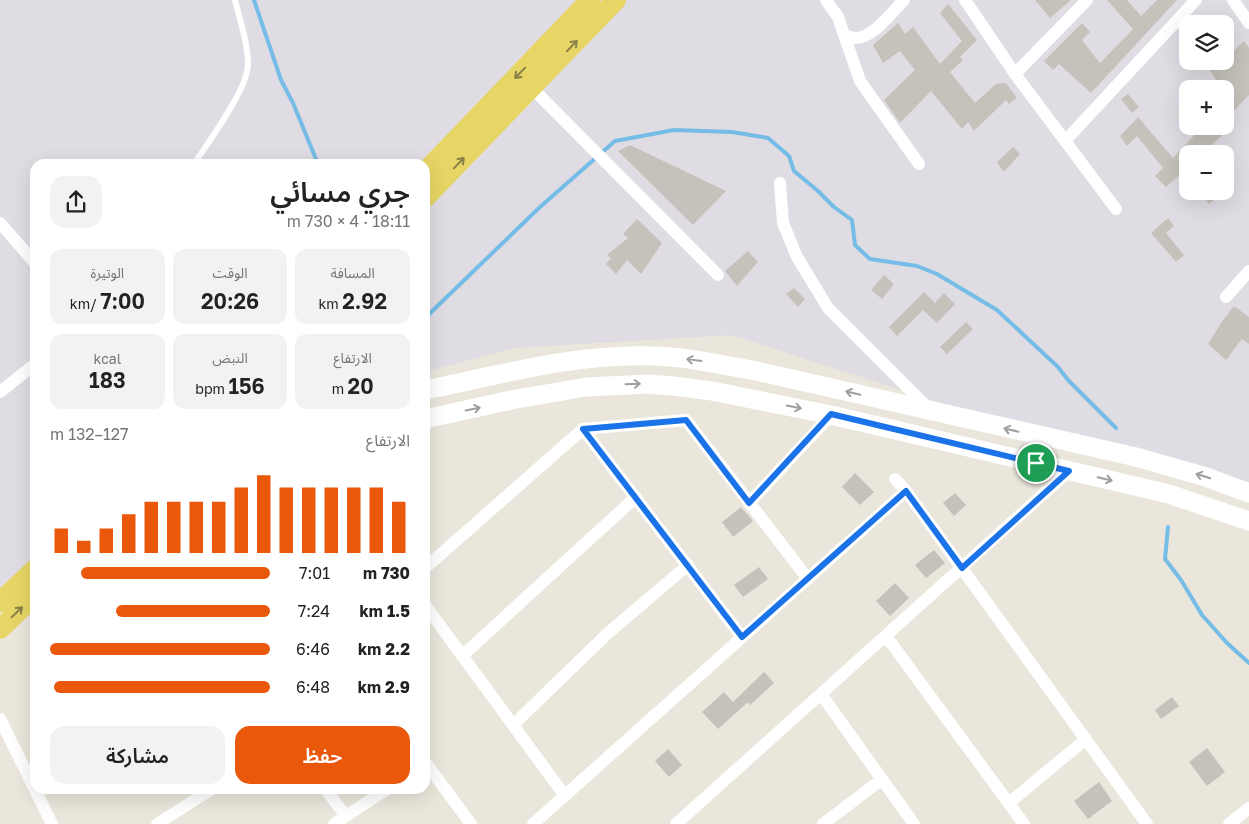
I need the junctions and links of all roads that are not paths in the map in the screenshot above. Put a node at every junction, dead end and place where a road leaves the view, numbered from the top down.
1 (235, 0) edge
2 (826, 0) edge
3 (904, 0) edge
4 (964, 0) edge
5 (1087, 0) edge
6 (1196, 0) edge
7 (1233, 0) edge
8 (601, 3) edge
9 (1249, 22) edge
10 (844, 35) junction
11 (1015, 74) junction
12 (532, 88) junction
13 (1065, 141) junction
14 (197, 159) edge
15 (919, 164) dead end
16 (430, 167) edge
17 (780, 183) dead end
18 (430, 193) edge
19 (1116, 209) dead end
20 (0, 223) edge
21 (30, 257) edge
22 (1249, 271) edge
23 (718, 275) dead end
24 (1226, 297) dead end
25 (30, 368) edge
26 (430, 389) edge
27 (0, 392) edge
28 (931, 411) junction
29 (831, 414) junction
30 (430, 418) edge
31 (583, 429) junction
32 (1049, 439) junction
33 (1036, 463) junction
34 (1069, 471) junction
35 (895, 479) dead end
36 (906, 491) junction
37 (1249, 492) edge
38 (636, 497) junction
39 (749, 503) junction
40 (1249, 521) edge
41 (430, 564) edge
42 (688, 565) junction
43 (962, 568) junction
44 (30, 574) edge
45 (808, 579) junction
46 (30, 600) edge
47 (0, 602) edge
48 (430, 612) edge
49 (0, 628) edge
50 (886, 636) junction
51 (742, 637) junction
52 (462, 656) junction
53 (820, 694) junction
54 (0, 719) edge
55 (513, 725) junction
56 (1086, 739) junction
57 (430, 769) edge
58 (30, 778) edge
59 (881, 780) junction
60 (38, 794) edge
61 (204, 794) edge
62 (329, 794) edge
63 (379, 794) edge
64 (565, 796) junction
65 (1009, 803) junction
66 (1249, 808) edge
67 (346, 816) junction
68 (52, 824) edge
69 (157, 824) edge
70 (334, 824) edge
71 (471, 824) edge
72 (533, 824) edge
73 (676, 824) edge
74 (823, 824) edge
75 (914, 824) edge
76 (1024, 824) edge
77 (1147, 824) edge
78 (1229, 824) edge

1 - 14 lane
2 - 10 street
3 - 10 street
4 - 11 street
5 - 11 street
6 - 13 street
7 - 9 street
12 -> 8 main road
8 -> 16 main road
10 - 15 street
11 - 13 street
18 -> 12 main road
12 - 23 street
13 - 19 street
17 - 28 street
20 - 21 street
22 - 24 street
25 - 27 street
28 -> 26 street
32 -> 28 street
30 -> 29 street
29 - 33 street
29 - 39 street
31 - 38 street
31 - 39 street
31 - 41 street
32 - 33 street
37 -> 32 street
33 - 34 street
34 -> 40 street
34 - 43 street
35 - 36 street
36 - 43 street
36 - 45 street
38 - 42 street
38 - 52 street
39 - 45 street
42 - 51 street
42 - 55 street
43 - 50 street
43 - 56 street
44 - 47 main road
45 - 51 street
49 -> 46 main road
48 - 52 street
50 - 53 street
50 - 65 street
51 - 64 street
52 - 55 street
53 - 59 street
53 - 73 street
54 - 58 street
55 - 64 street
56 - 65 street
56 - 77 street
57 - 71 street
59 - 74 street
59 - 75 street
60 - 68 street
61 - 69 street
62 - 67 street
63 - 67 street
64 - 72 street
65 - 76 street
66 - 78 street
67 - 70 street

